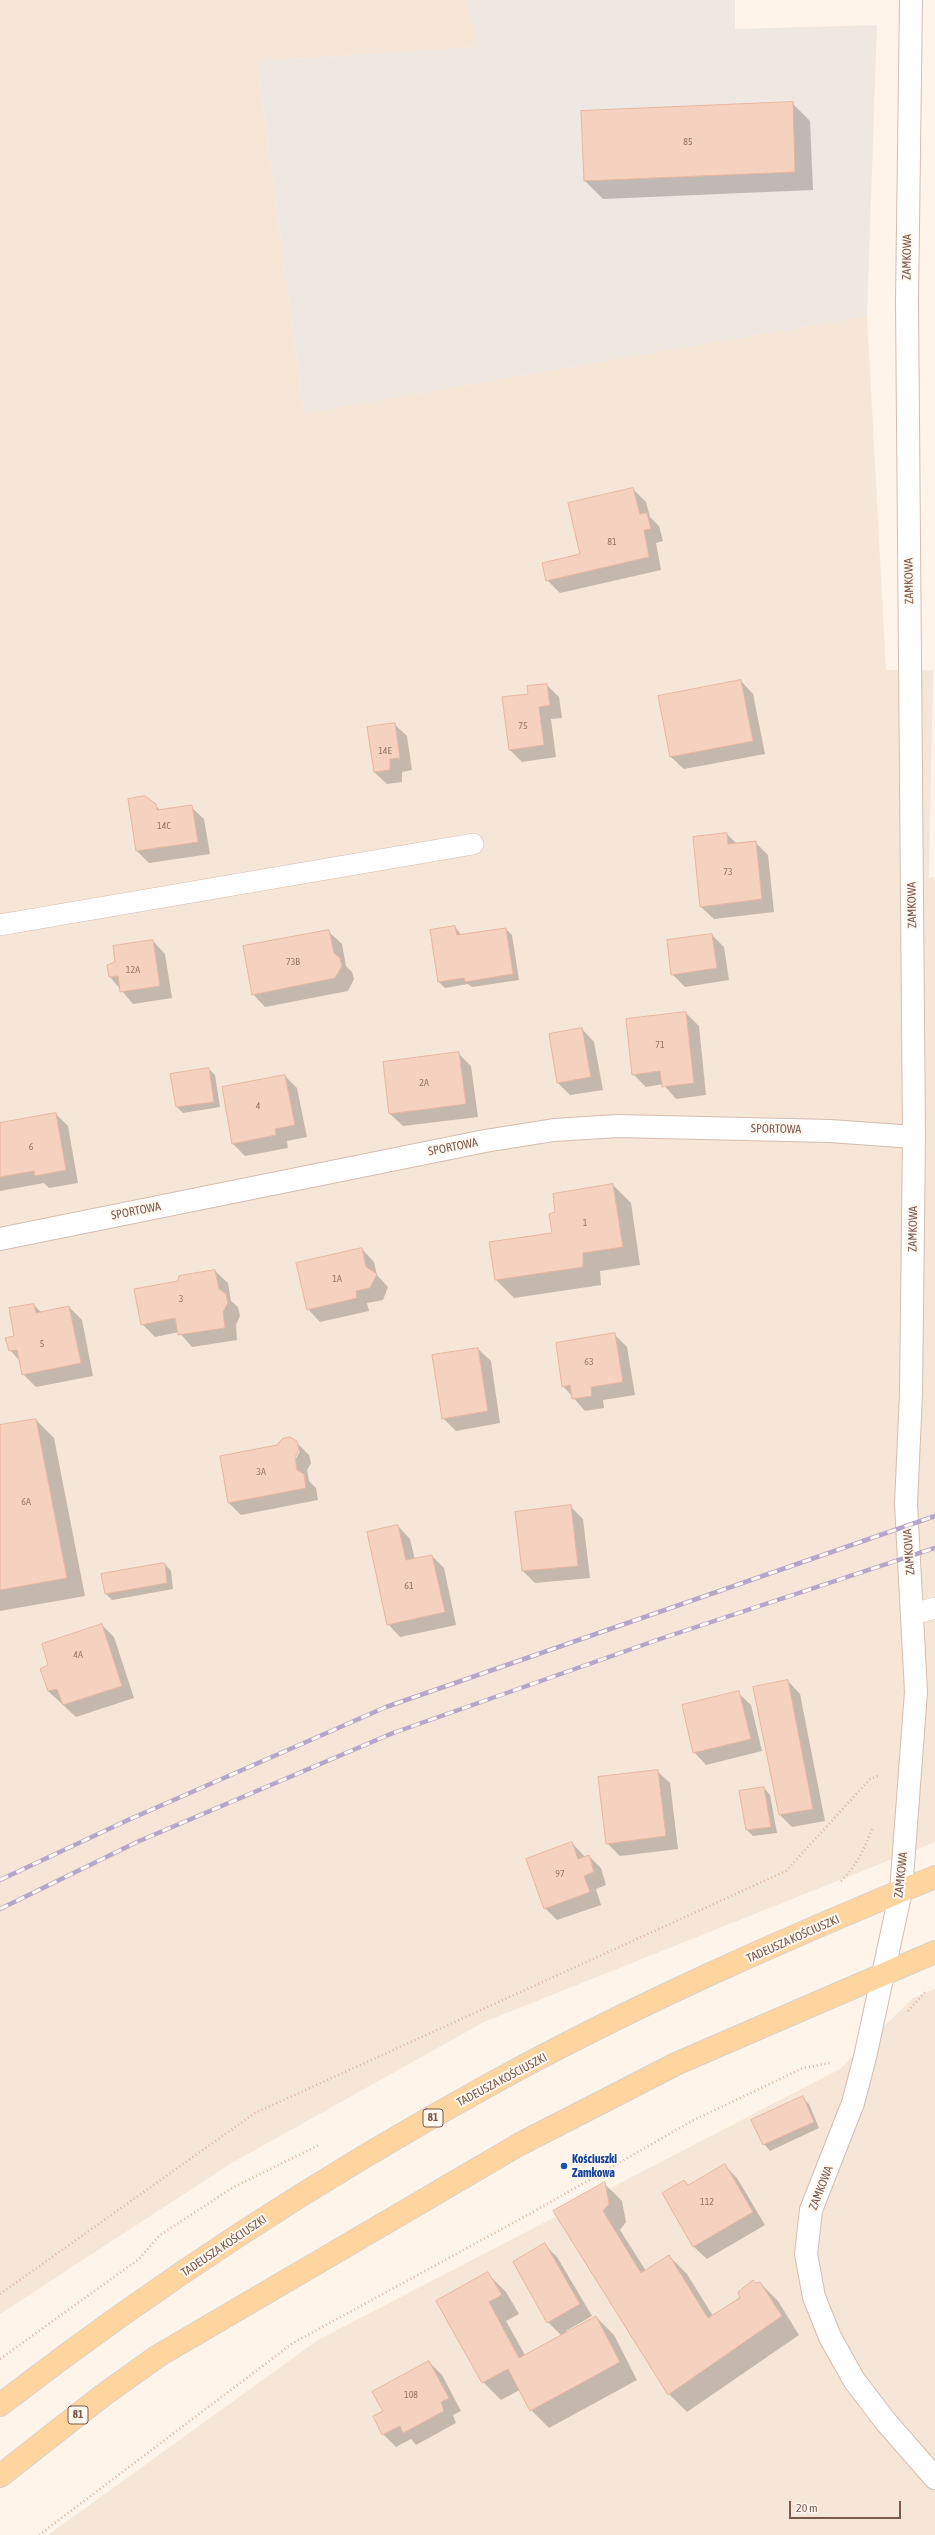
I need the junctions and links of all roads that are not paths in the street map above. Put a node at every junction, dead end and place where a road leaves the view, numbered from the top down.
1 (911, 0) edge
2 (473, 844) dead end
3 (0, 925) edge
4 (914, 1137) junction
5 (0, 1239) edge
6 (935, 1608) edge
7 (913, 1614) junction
8 (935, 1877) edge
9 (901, 1891) junction
10 (935, 1952) edge
11 (881, 1975) junction
12 (0, 2405) edge
13 (0, 2476) edge
14 (935, 2478) edge

1 - 4 street, ZAMKOWA
2 - 3 lane
4 - 5 street, SPORTOWA
4 - 7 street, ZAMKOWA
6 - 7 lane
7 - 9 street, ZAMKOWA
8 - 9 main road, TADEUSZA KOŚCIUSZKI / 81
9 - 11 street, ZAMKOWA
9 - 12 main road, TADEUSZA KOŚCIUSZKI / 81
10 - 11 main road, 81
11 - 13 main road, 81
11 - 14 street, ZAMKOWA

